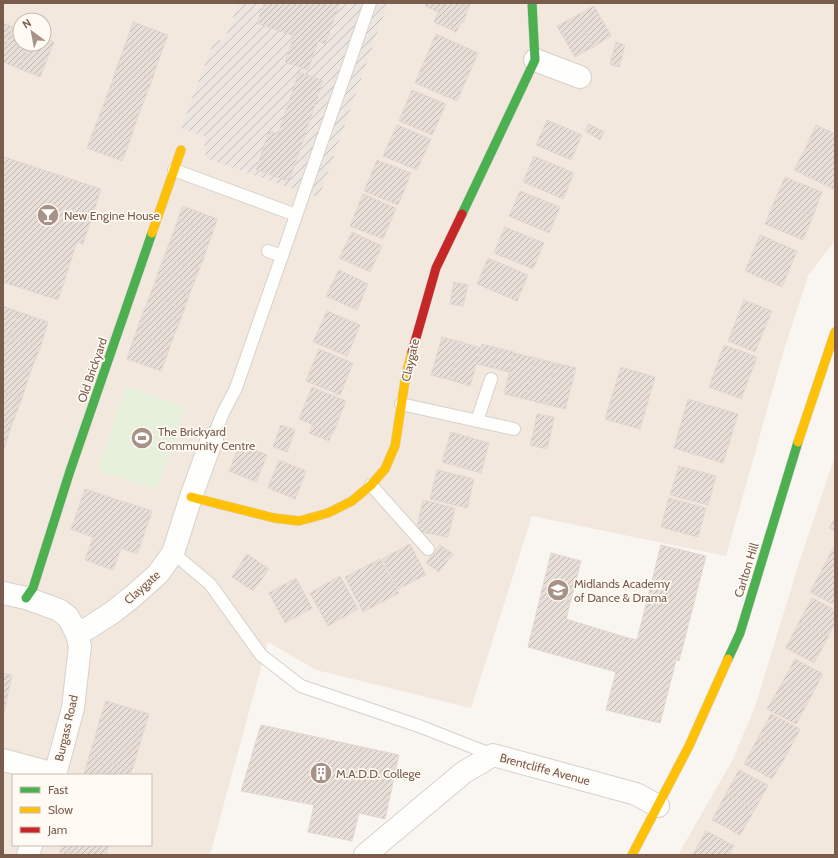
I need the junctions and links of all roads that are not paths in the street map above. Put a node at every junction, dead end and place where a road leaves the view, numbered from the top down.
1 (370, 3) edge
2 (532, 3) edge
3 (535, 60) junction
4 (580, 77) dead end
5 (181, 150) dead end
6 (174, 170) junction
7 (296, 215) junction
8 (268, 251) dead end
9 (282, 256) junction
10 (835, 332) edge
11 (491, 379) dead end
12 (402, 404) junction
13 (477, 421) junction
14 (514, 429) dead end
15 (212, 439) joint
16 (371, 485) junction
17 (191, 497) junction
18 (428, 549) dead end
19 (173, 553) junction
20 (3, 593) edge
21 (26, 598) junction
22 (77, 634) junction
23 (493, 755) junction
24 (3, 760) edge
25 (55, 774) edge
26 (658, 806) junction
27 (365, 855) edge
28 (632, 855) edge

1 - 7 lane
2 - 3 street, Claygate
3 - 4 street
3 - 12 street, Claygate
5 - 6 street, Old Brickyard
6 - 7 lane
6 - 21 street, Old Brickyard
7 - 9 lane
8 - 9 lane
9 - 15 lane
10 - 26 street, Carlton Hill
11 - 13 lane
12 - 13 lane
12 - 16 street, Claygate
13 - 14 lane
15 - 17 street, Claygate
16 - 17 street, Claygate
16 - 18 lane
17 - 19 street, Claygate
19 - 22 street, Claygate
19 - 23 lane
20 - 21 street
21 - 22 street
22 - 25 street, Burgass Road
23 - 26 street, Brentcliffe Avenue
23 - 27 street, Brentcliffe Avenue
24 - 25 street
26 - 28 street, Carlton Hill

